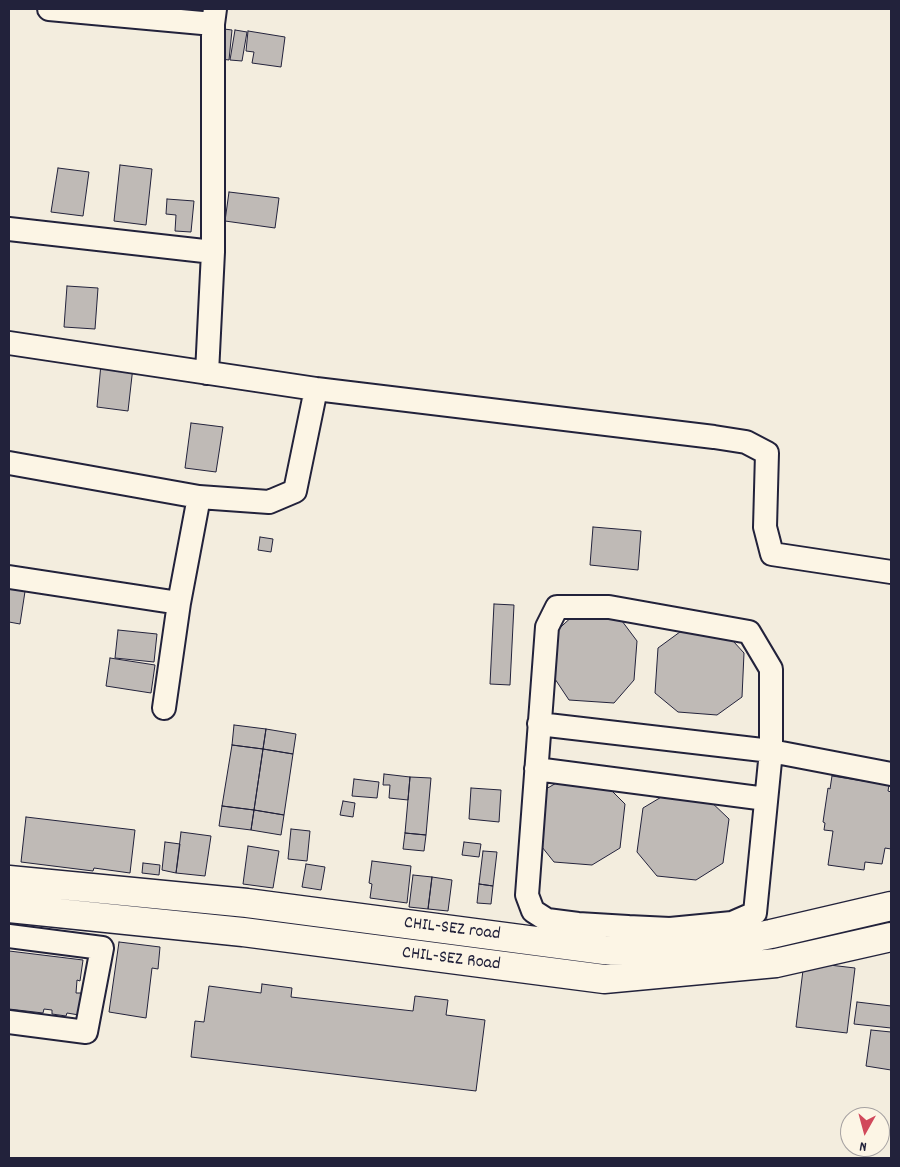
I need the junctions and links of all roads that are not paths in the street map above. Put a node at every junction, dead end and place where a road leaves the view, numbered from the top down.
1 (49, 9) edge
2 (214, 17) edge
3 (9, 229) edge
4 (213, 252) junction
5 (9, 343) edge
6 (207, 372) junction
7 (316, 389) junction
8 (9, 463) edge
9 (199, 497) junction
10 (891, 572) edge
11 (9, 576) edge
12 (179, 603) junction
13 (164, 708) dead end
14 (539, 724) junction
15 (771, 751) junction
16 (536, 768) junction
17 (891, 774) edge
18 (766, 799) junction
19 (9, 880) edge
20 (891, 906) edge
21 (9, 908) edge
22 (9, 936) edge
23 (891, 937) edge
24 (627, 938) junction
25 (9, 1022) edge

1 - 2 street
2 - 4 street
3 - 4 street
4 - 6 street
5 - 6 street
6 - 7 street
7 - 9 street
7 - 10 street
8 - 9 street
9 - 12 street
11 - 12 street
12 - 13 street
14 - 15 street
14 - 15 street
14 - 16 street
15 - 17 street
15 - 18 street
16 - 18 street
16 - 24 street
18 - 24 street
19 - 24 street, CHIL-SEZ road
20 - 24 street, CHIL-SEZ road
21 - 23 street, CHIL-SEZ Road
22 - 25 street

